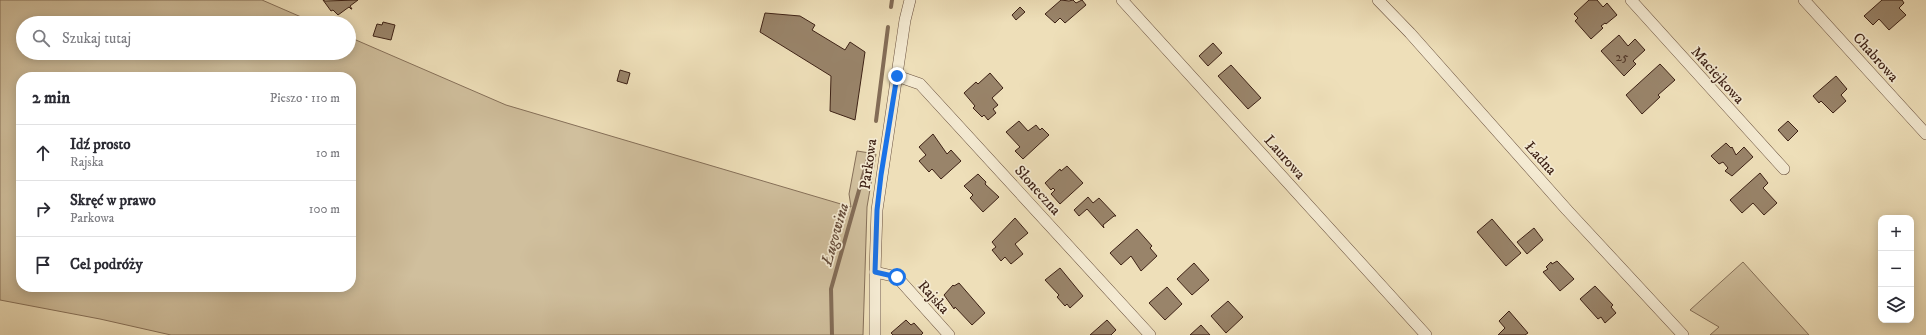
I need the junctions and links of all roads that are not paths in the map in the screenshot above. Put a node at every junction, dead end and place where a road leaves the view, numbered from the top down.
1 (910, 0) edge
2 (1122, 0) edge
3 (1378, 0) edge
4 (1631, 0) edge
5 (1804, 0) edge
6 (897, 76) junction
7 (1926, 134) edge
8 (1784, 169) dead end
9 (875, 272) junction
10 (875, 335) edge
11 (949, 335) edge
12 (1150, 335) edge
13 (1426, 335) edge
14 (1683, 335) edge

1 - 6 street, Parkowa
2 - 13 street, Laurowa
3 - 14 street, Ładna
4 - 8 street, Maciejkowa
5 - 7 street, Chabrowa
6 - 9 street, Parkowa
6 - 12 street, Słoneczna
9 - 10 street, Parkowa
9 - 11 street, Rajska

